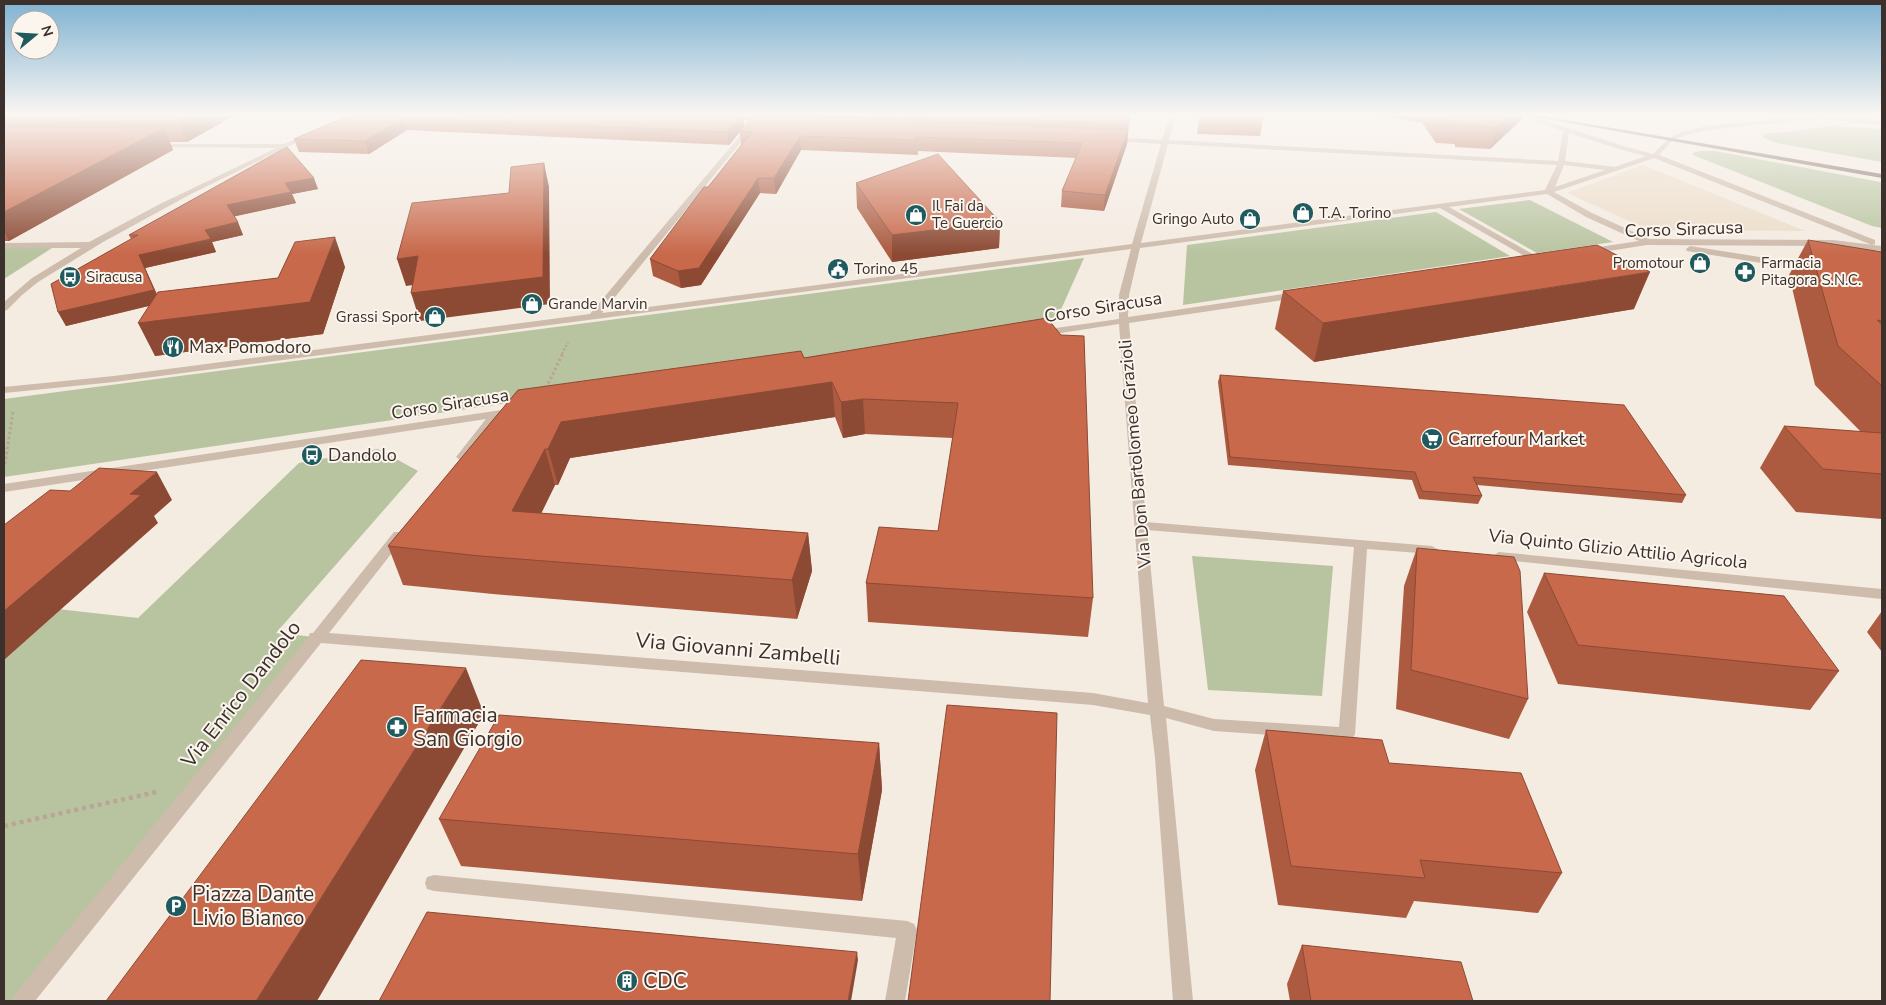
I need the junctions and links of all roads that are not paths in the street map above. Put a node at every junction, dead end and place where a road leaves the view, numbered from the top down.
1 (254, 161) edge
2 (725, 161) edge
3 (1159, 161) edge
4 (1521, 161) edge
5 (1640, 161) edge
6 (1666, 161) edge
7 (1796, 161) edge
8 (1841, 161) edge
9 (1561, 163) junction
10 (1882, 168) edge
11 (1617, 169) junction
12 (1882, 176) edge
13 (1548, 192) junction
14 (1441, 206) junction
15 (1648, 242) junction
16 (1137, 244) junction
17 (4, 245) edge
18 (90, 245) junction
19 (1882, 247) edge
20 (1574, 254) edge
21 (1516, 262) edge
22 (1824, 270) edge
23 (1304, 294) edge
24 (4, 308) edge
25 (593, 317) junction
26 (1124, 320) junction
27 (1031, 334) edge
28 (4, 390) edge
29 (537, 408) edge
30 (495, 414) junction
31 (456, 465) edge
32 (4, 488) edge
33 (407, 525) edge
34 (1140, 525) junction
35 (1361, 543) junction
36 (1449, 552) edge
37 (1488, 556) edge
38 (1882, 594) edge
39 (315, 637) junction
40 (1157, 710) junction
41 (434, 883) dead end
42 (22, 1001) edge
43 (895, 1001) edge
44 (1183, 1001) edge

1 - 18 street
2 - 25 street
3 - 16 street, Via Don Bartolomeo Grazioli
4 - 9 street
5 - 11 street
6 - 19 street
7 - 12 main road
8 - 10 main road
9 - 11 street
9 - 13 street
11 - 13 street
13 - 14 street
13 - 15 street
14 - 16 street
14 - 21 street
15 - 19 street, Corso Siracusa
15 - 20 street, Corso Siracusa
15 - 22 street
16 - 25 street
16 - 26 street, Via Don Bartolomeo Grazioli
17 - 18 street
18 - 24 street
23 - 26 street, Corso Siracusa
25 - 28 street
26 - 27 street, Corso Siracusa
26 - 34 street, Via Don Bartolomeo Grazioli
29 - 30 street, Corso Siracusa
30 - 31 street
30 - 32 street, Corso Siracusa
33 - 39 street, Via Enrico Dandolo
34 - 35 street
34 - 40 street, Via Don Bartolomeo Grazioli
35 - 36 street
35 - 40 street
37 - 38 street, Via Quinto Glizio Attilio Agricola
39 - 40 street, Via Giovanni Zambelli
39 - 42 street, Via Enrico Dandolo
40 - 44 street, Via Don Bartolomeo Grazioli
41 - 43 street

